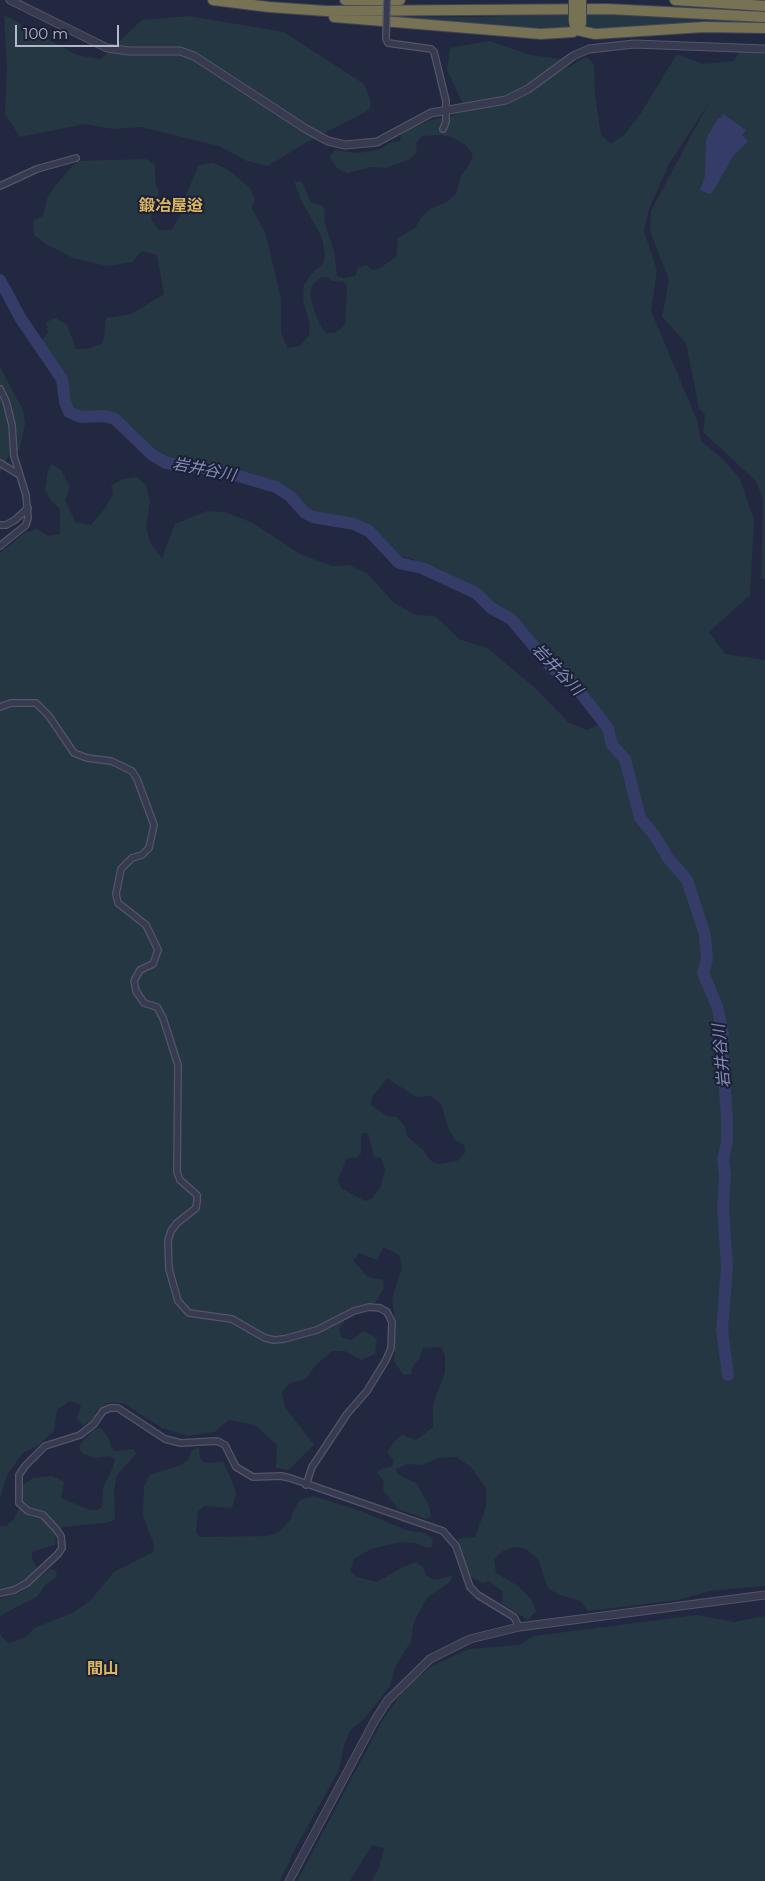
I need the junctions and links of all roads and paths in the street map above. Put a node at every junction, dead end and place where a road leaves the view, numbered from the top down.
1 (10, 0) edge
2 (213, 0) edge
3 (346, 0) edge
4 (387, 0) edge
5 (400, 0) edge
6 (574, 0) edge
7 (581, 0) edge
8 (675, 0) edge
9 (765, 6) edge
10 (281, 8) junction
11 (765, 17) edge
12 (577, 26) junction
13 (765, 28) edge
14 (765, 49) edge
15 (446, 110) junction
16 (443, 129) dead end
17 (76, 158) dead end
18 (0, 186) edge
19 (0, 389) edge
20 (0, 463) edge
21 (18, 474) junction
22 (28, 508) junction
23 (0, 525) edge
24 (0, 546) edge
25 (0, 707) edge
26 (306, 1485) junction
27 (0, 1593) edge
28 (765, 1595) edge
29 (519, 1627) junction
30 (289, 1881) edge

1 - 15 street
2 - 10 highway
3 - 5 highway
4 - 15 street, bridge
6 - 12 highway, bridge
7 - 12 highway, bridge
8 - 9 highway
10 - 11 highway
10 - 12 highway
12 - 13 highway
14 - 15 street
15 - 16 street
17 - 18 street
19 - 21 street
20 - 21 street
21 - 22 street
22 - 23 street
22 - 24 street
25 - 26 street
26 - 27 street
26 - 29 street
28 - 29 street
29 - 30 street

